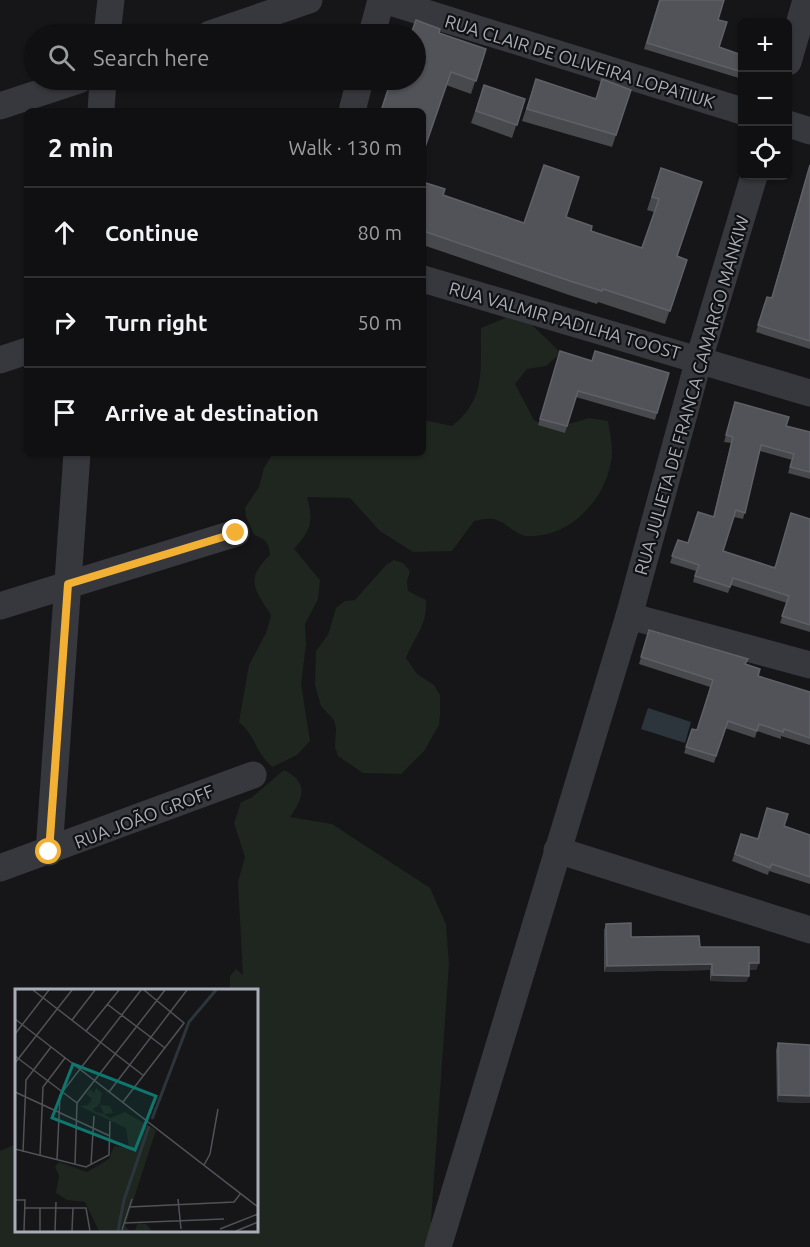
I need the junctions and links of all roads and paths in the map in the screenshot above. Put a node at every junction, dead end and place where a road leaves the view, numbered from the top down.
1 (111, 0) edge
2 (309, 0) edge
3 (382, 0) edge
4 (806, 0) edge
5 (108, 24) edge
6 (239, 24) edge
7 (375, 24) edge
8 (792, 48) edge
9 (49, 90) edge
10 (102, 90) edge
11 (357, 90) edge
12 (0, 106) edge
13 (101, 108) edge
14 (353, 108) edge
15 (738, 110) edge
16 (792, 125) edge
17 (810, 131) edge
18 (753, 180) edge
19 (426, 280) edge
20 (24, 352) edge
21 (699, 359) junction
22 (0, 360) edge
23 (810, 393) edge
24 (77, 456) edge
25 (236, 533) dead end
26 (68, 584) junction
27 (0, 606) edge
28 (629, 616) junction
29 (810, 665) edge
30 (253, 775) dead end
31 (557, 850) junction
32 (49, 852) junction
33 (0, 868) edge
34 (810, 930) edge
35 (438, 1247) edge

1 - 5 street
2 - 6 street
3 - 7 street
3 - 15 street, RUA CLAIR DE OLIVEIRA LOPATIUK
4 - 8 street
9 - 12 street
10 - 13 street
11 - 14 street
16 - 17 street
18 - 21 street, RUA JULIETA DE FRANCA CAMARGO MANKIW
19 - 21 street, RUA VALMIR PADILHA TOOST
20 - 22 street
21 - 23 street, RUA VALMIR PADILHA TOOST
21 - 28 street, RUA JULIETA DE FRANCA CAMARGO MANKIW
24 - 26 street
25 - 26 street
26 - 27 street
26 - 32 street
28 - 29 street
28 - 31 street, RUA JULIETA DE FRANCA CAMARGO MANKIW
30 - 32 street, RUA JOÃO GROFF
31 - 34 street
31 - 35 street, RUA JULIETA DE FRANCA CAMARGO MANKIW
32 - 33 street, RUA JOÃO GROFF

